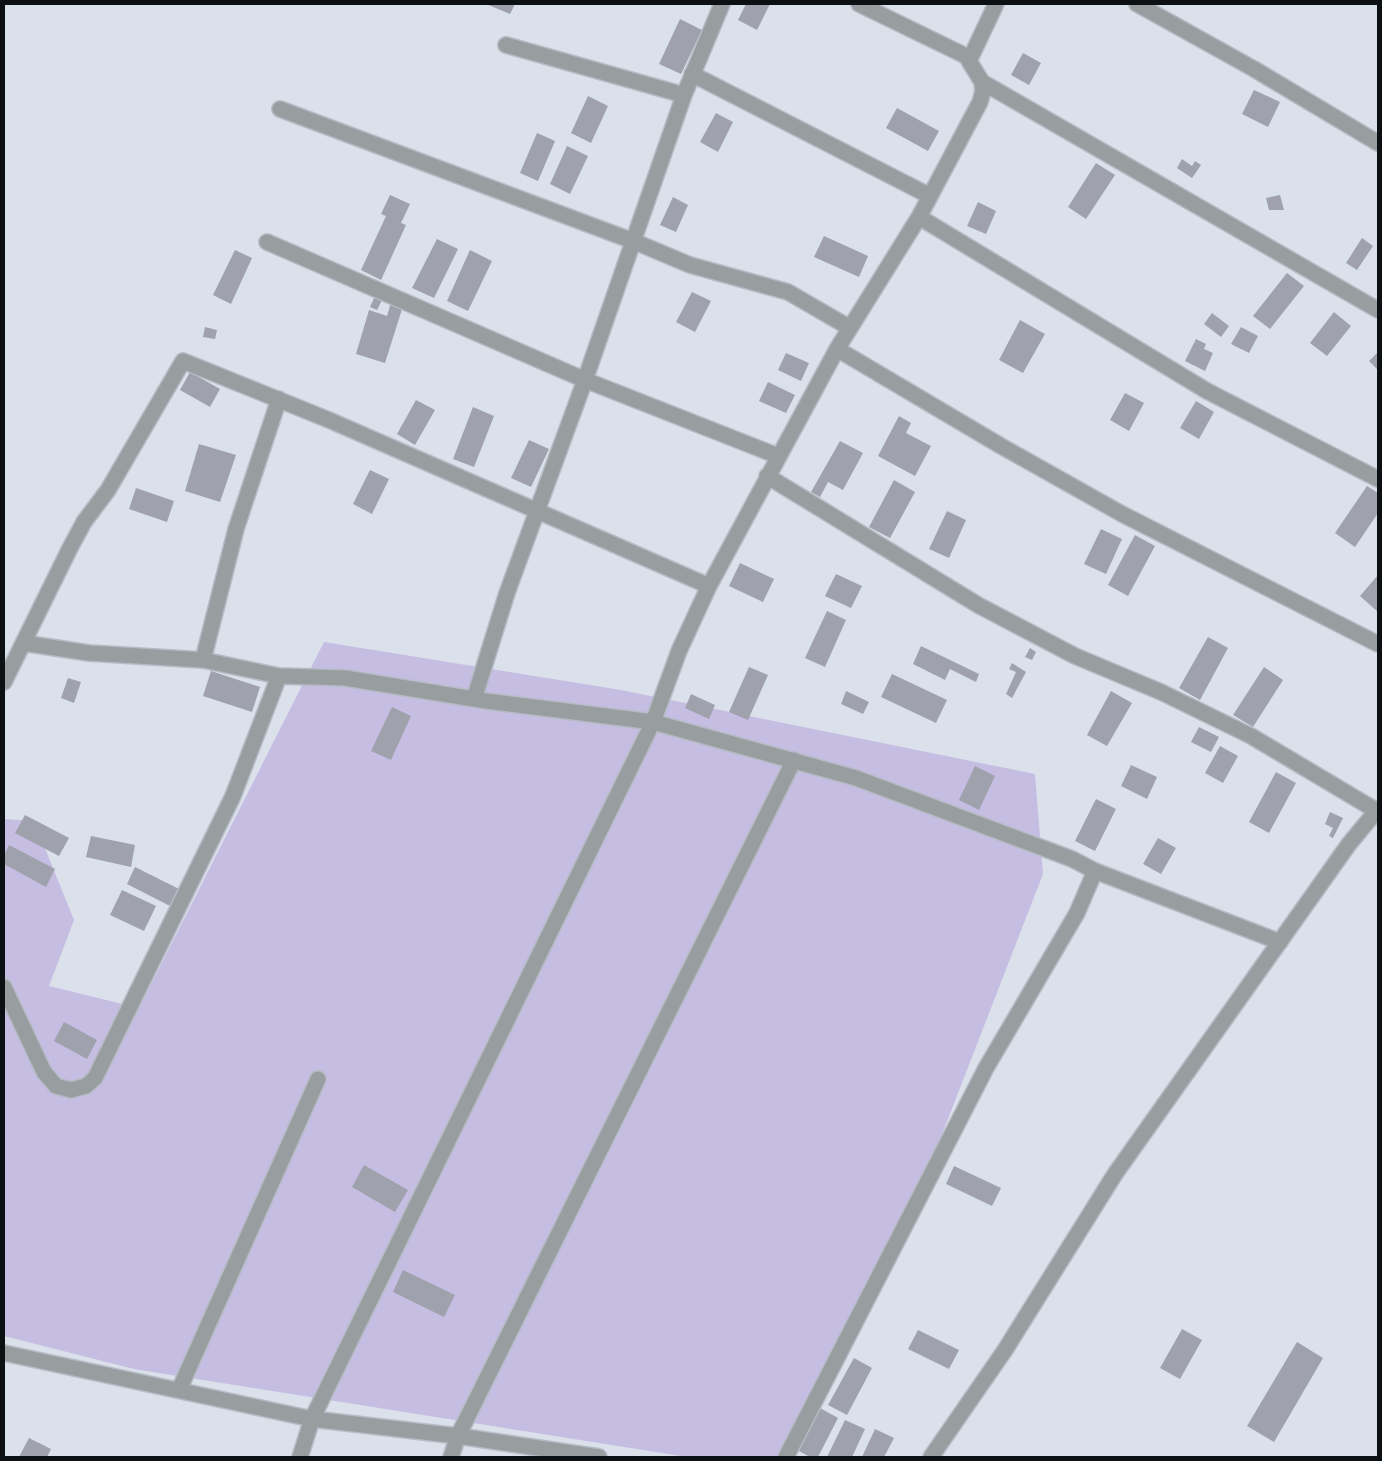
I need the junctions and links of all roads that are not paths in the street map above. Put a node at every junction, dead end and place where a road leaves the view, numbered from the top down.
1 (722, 4) edge
2 (859, 4) edge
3 (996, 4) edge
4 (1137, 4) edge
5 (506, 45) dead end
6 (970, 58) junction
7 (692, 74) junction
8 (982, 82) junction
9 (684, 95) junction
10 (280, 109) dead end
11 (1378, 143) edge
12 (930, 196) junction
13 (919, 217) junction
14 (634, 241) junction
15 (267, 242) dead end
16 (1378, 310) edge
17 (850, 328) junction
18 (837, 349) junction
19 (585, 380) junction
20 (279, 399) junction
21 (778, 456) junction
22 (767, 476) junction
23 (1378, 478) edge
24 (536, 510) junction
25 (709, 586) junction
26 (23, 643) junction
27 (1378, 644) edge
28 (203, 660) junction
29 (279, 676) junction
30 (4, 682) edge
31 (474, 699) junction
32 (653, 722) junction
33 (794, 760) junction
34 (1378, 810) edge
35 (1094, 871) junction
36 (1280, 942) junction
37 (4, 986) edge
38 (318, 1079) dead end
39 (4, 1353) edge
40 (178, 1390) junction
41 (312, 1419) junction
42 (458, 1436) junction
43 (589, 1456) edge
44 (300, 1457) edge
45 (451, 1457) edge
46 (786, 1457) edge
47 (931, 1457) edge

1 - 7 street
2 - 6 street
3 - 6 street
4 - 11 street
5 - 9 street
6 - 8 street
7 - 9 street
7 - 12 street
8 - 12 street
8 - 16 street
9 - 14 street
10 - 14 street
12 - 13 street
13 - 17 street
13 - 23 street
14 - 17 street
14 - 19 street
15 - 19 street
17 - 18 street
18 - 21 street
18 - 27 street
19 - 21 street
19 - 24 street
20 - 24 street
20 - 26 street
20 - 28 street
21 - 22 street
22 - 25 street
22 - 34 street
24 - 25 street
24 - 31 street
25 - 32 street
26 - 28 street
26 - 30 street
28 - 29 street
29 - 31 street
29 - 37 street
31 - 32 street
32 - 33 street
32 - 41 street
33 - 35 street
33 - 42 street
34 - 36 street
35 - 36 street
35 - 46 street
36 - 47 street
38 - 40 street
39 - 40 street
40 - 41 street
41 - 42 street
41 - 44 street
42 - 43 street
42 - 45 street

